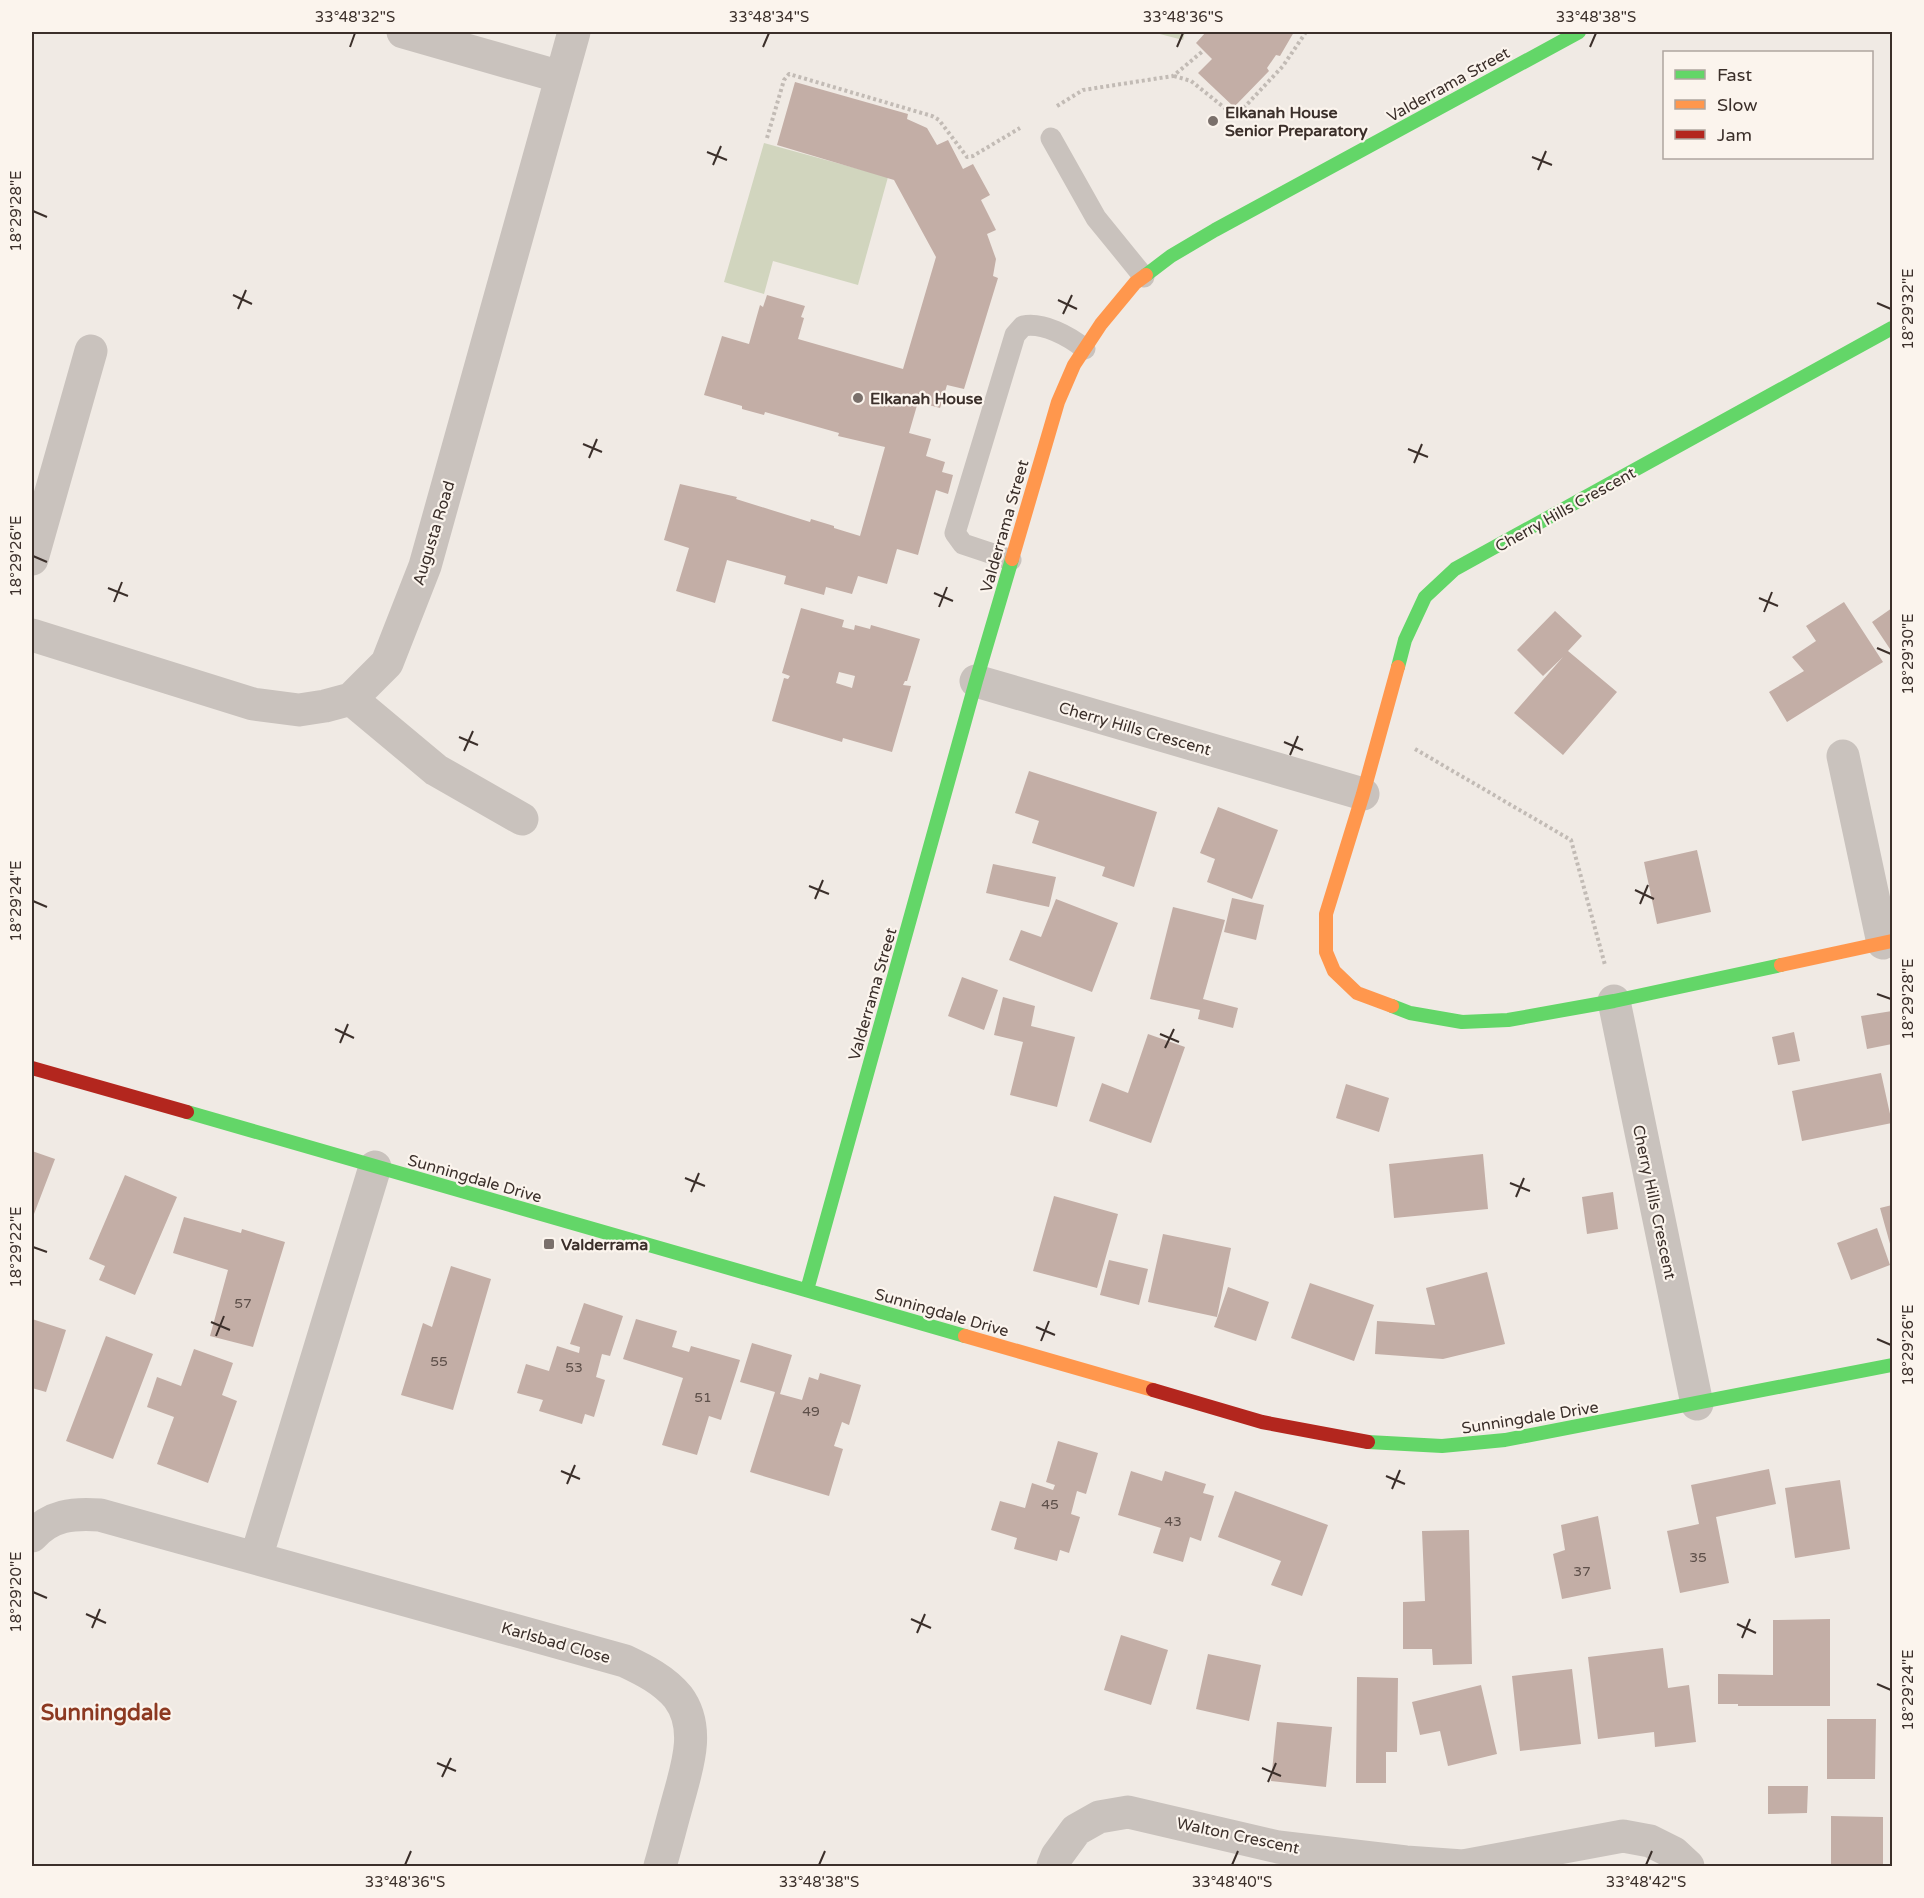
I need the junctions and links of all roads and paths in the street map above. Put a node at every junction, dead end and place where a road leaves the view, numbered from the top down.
1 (403, 32) edge
2 (574, 32) edge
3 (1306, 32) edge
4 (1579, 32) edge
5 (1203, 51) dead end
6 (1173, 76) junction
7 (561, 77) junction
8 (1053, 108) dead end
9 (1023, 126) dead end
10 (767, 138) dead end
11 (1051, 138) dead end
12 (1144, 277) junction
13 (1893, 328) edge
14 (1085, 348) junction
15 (91, 351) dead end
16 (32, 560) edge
17 (1011, 560) junction
18 (32, 635) edge
19 (976, 681) junction
20 (351, 699) junction
21 (1381, 729) junction
22 (1843, 756) dead end
23 (1363, 794) junction
24 (522, 819) dead end
25 (1888, 942) edge
26 (1614, 1000) junction
27 (32, 1068) edge
28 (375, 1167) junction
29 (807, 1290) junction
30 (1893, 1365) edge
31 (1697, 1404) junction
32 (32, 1536) edge
33 (256, 1558) junction
34 (660, 1866) edge
35 (1053, 1866) edge
36 (1689, 1866) edge

1 - 7 street
2 - 7 street, Augusta Road
3 - 6 path
4 - 12 street, Valderrama Street
5 - 6 path
6 - 8 path
7 - 20 street, Augusta Road
9 - 10 path
11 - 12 lane
12 - 14 street, Valderrama Street
13 - 21 street, Cherry Hills Crescent
14 - 17 street, Valderrama Street
14 - 17 lane
15 - 16 street
17 - 19 street, Valderrama Street
18 - 20 street
19 - 23 street, Cherry Hills Crescent
19 - 29 street, Valderrama Street
20 - 24 street
21 - 23 street, Cherry Hills Crescent
21 - 26 path
22 - 25 street, Cherry Hills Crescent
23 - 26 street, Cherry Hills Crescent
25 - 26 street, Cherry Hills Crescent
26 - 31 street, Cherry Hills Crescent
27 - 28 street, Sunningdale Drive
28 - 29 street, Sunningdale Drive
28 - 33 street
29 - 31 street, Sunningdale Drive
30 - 31 street, Sunningdale Drive
32 - 33 street, Karlsbad Close
33 - 34 street, Karlsbad Close
35 - 36 street, Walton Crescent

